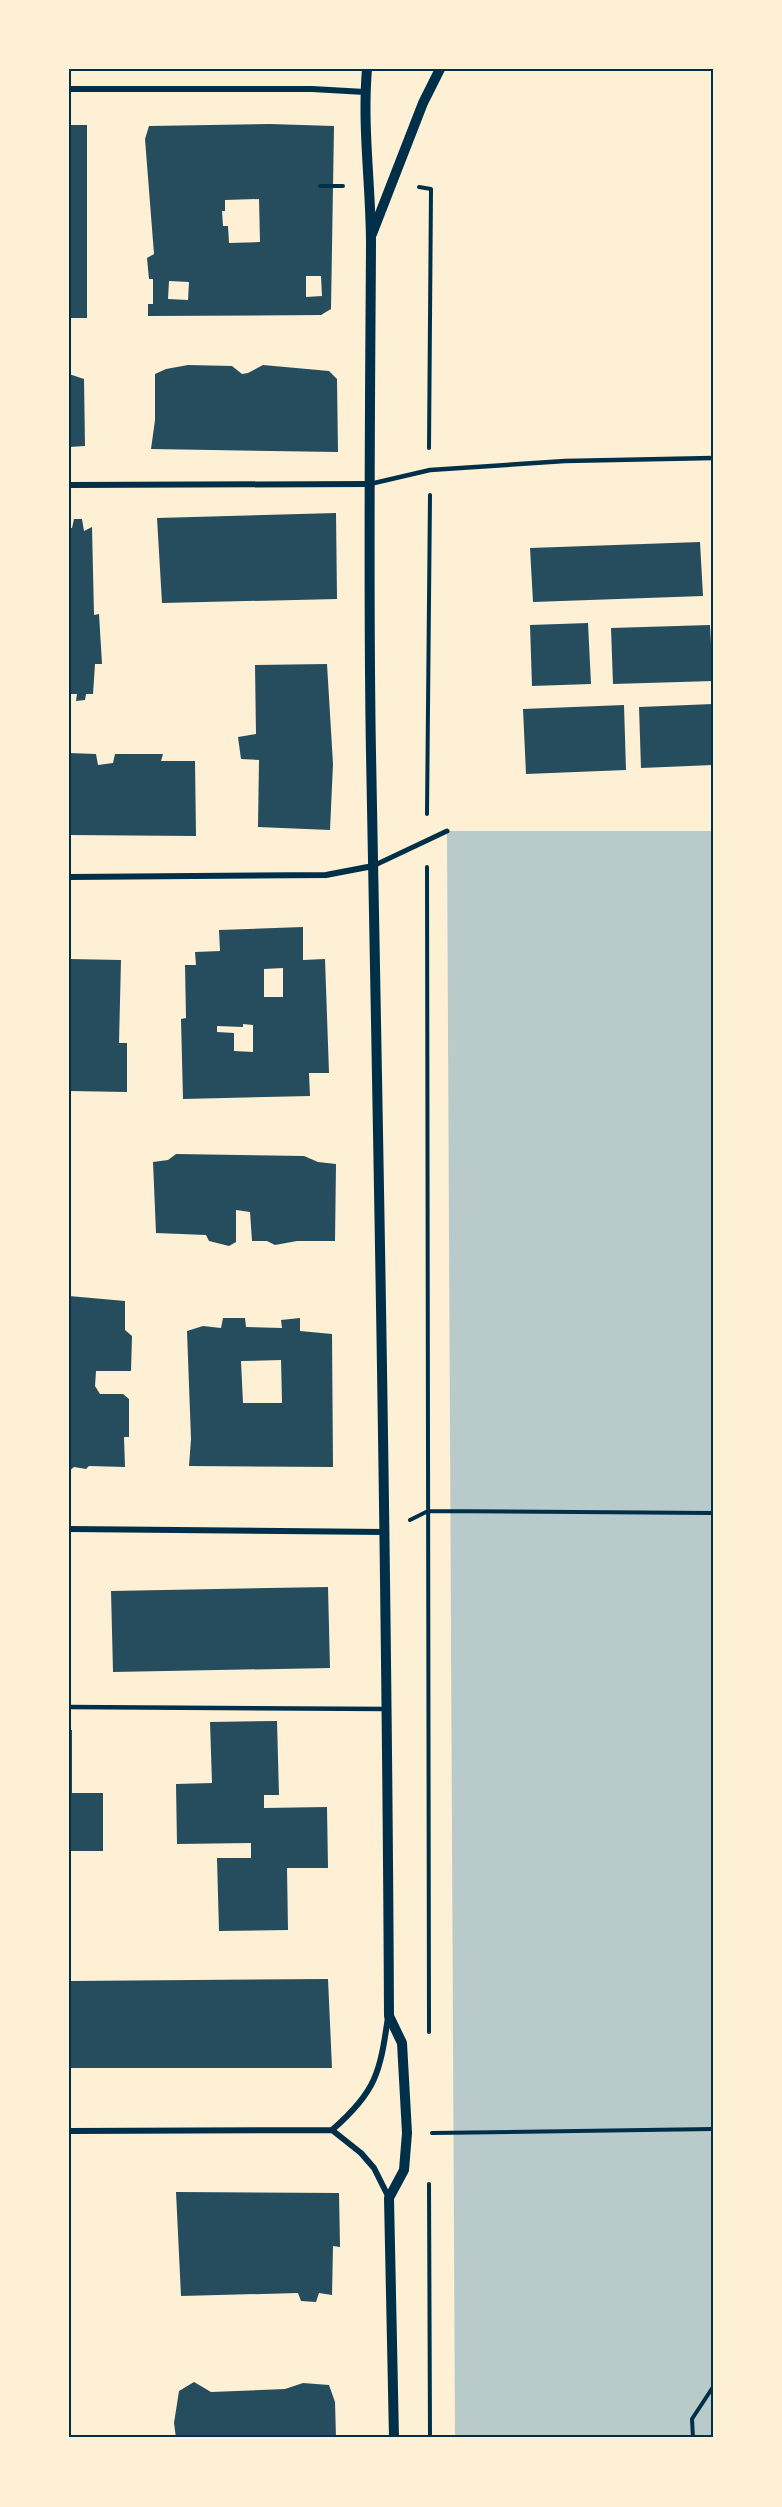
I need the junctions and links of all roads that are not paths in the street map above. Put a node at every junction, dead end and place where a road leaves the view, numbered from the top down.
1 (367, 69) edge
2 (440, 69) edge
3 (69, 89) edge
4 (365, 92) junction
5 (371, 237) junction
6 (713, 458) edge
7 (69, 484) edge
8 (368, 484) junction
9 (447, 831) dead end
10 (373, 866) junction
11 (69, 877) edge
12 (69, 1529) edge
13 (384, 1532) junction
14 (69, 1707) edge
15 (386, 1709) junction
16 (388, 2016) junction
17 (332, 2130) junction
18 (69, 2131) edge
19 (389, 2198) junction
20 (394, 2438) edge

1 - 4 street
2 - 5 street
3 - 4 street
4 - 5 street
5 - 8 street
6 - 8 lane
7 - 8 street
8 - 10 street
9 - 10 street
10 - 11 street
10 - 13 street
12 - 13 street
13 - 15 street
14 - 15 lane
15 - 16 street
16 - 17 street
16 - 19 street
17 - 18 street
17 - 19 street
19 - 20 street

